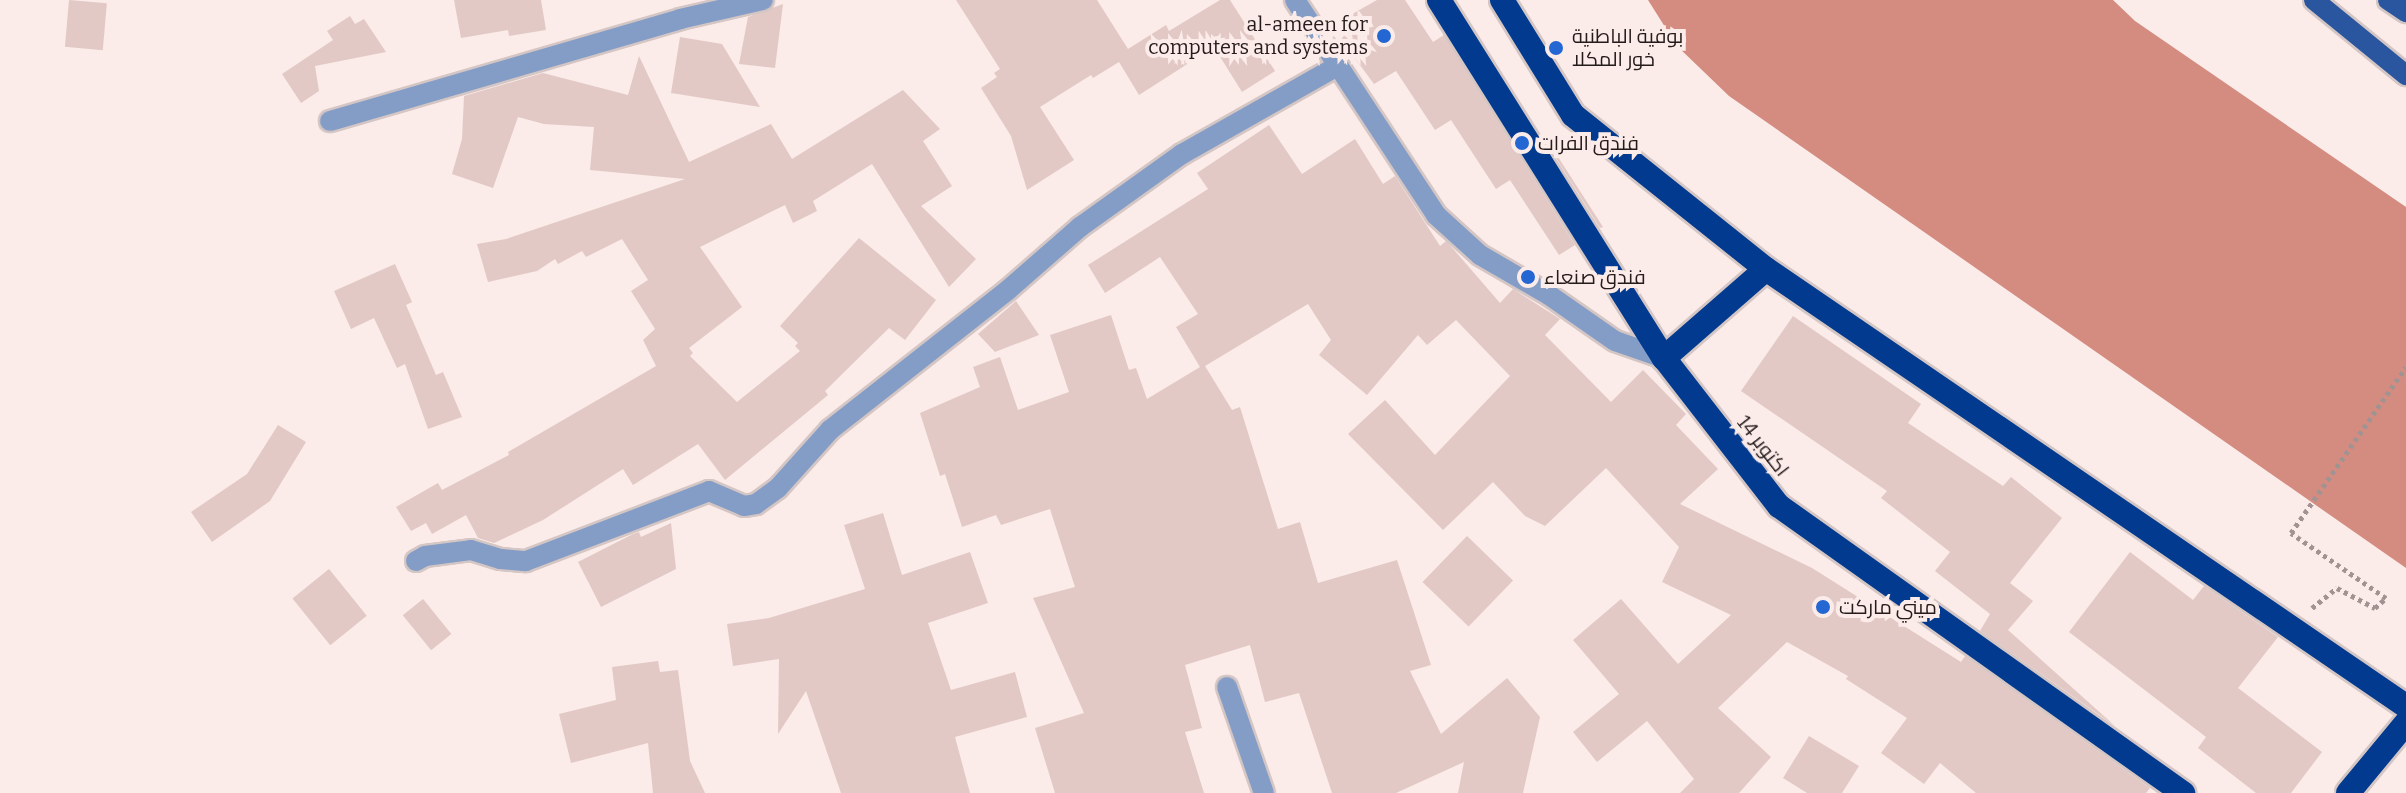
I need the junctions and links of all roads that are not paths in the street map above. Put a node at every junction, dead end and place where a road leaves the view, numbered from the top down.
1 (763, 0) edge
2 (1295, 0) edge
3 (1439, 0) edge
4 (1502, 0) edge
5 (2314, 0) edge
6 (2388, 0) edge
7 (2406, 12) edge
8 (1336, 67) junction
9 (2406, 75) edge
10 (330, 121) dead end
11 (1766, 269) junction
12 (1664, 358) junction
13 (416, 561) dead end
14 (1227, 687) dead end
15 (2406, 706) edge
16 (2406, 723) edge
17 (1264, 793) edge
18 (2183, 793) edge
19 (2348, 793) edge

1 - 10 street
2 - 8 street
3 - 12 highway, 14 اكتوبر
4 - 11 highway
5 - 9 main road
6 - 7 main road
8 - 12 street
8 - 13 street
11 - 12 highway
11 - 15 highway
12 - 18 highway, 14 اكتوبر
14 - 17 street
16 - 19 highway

